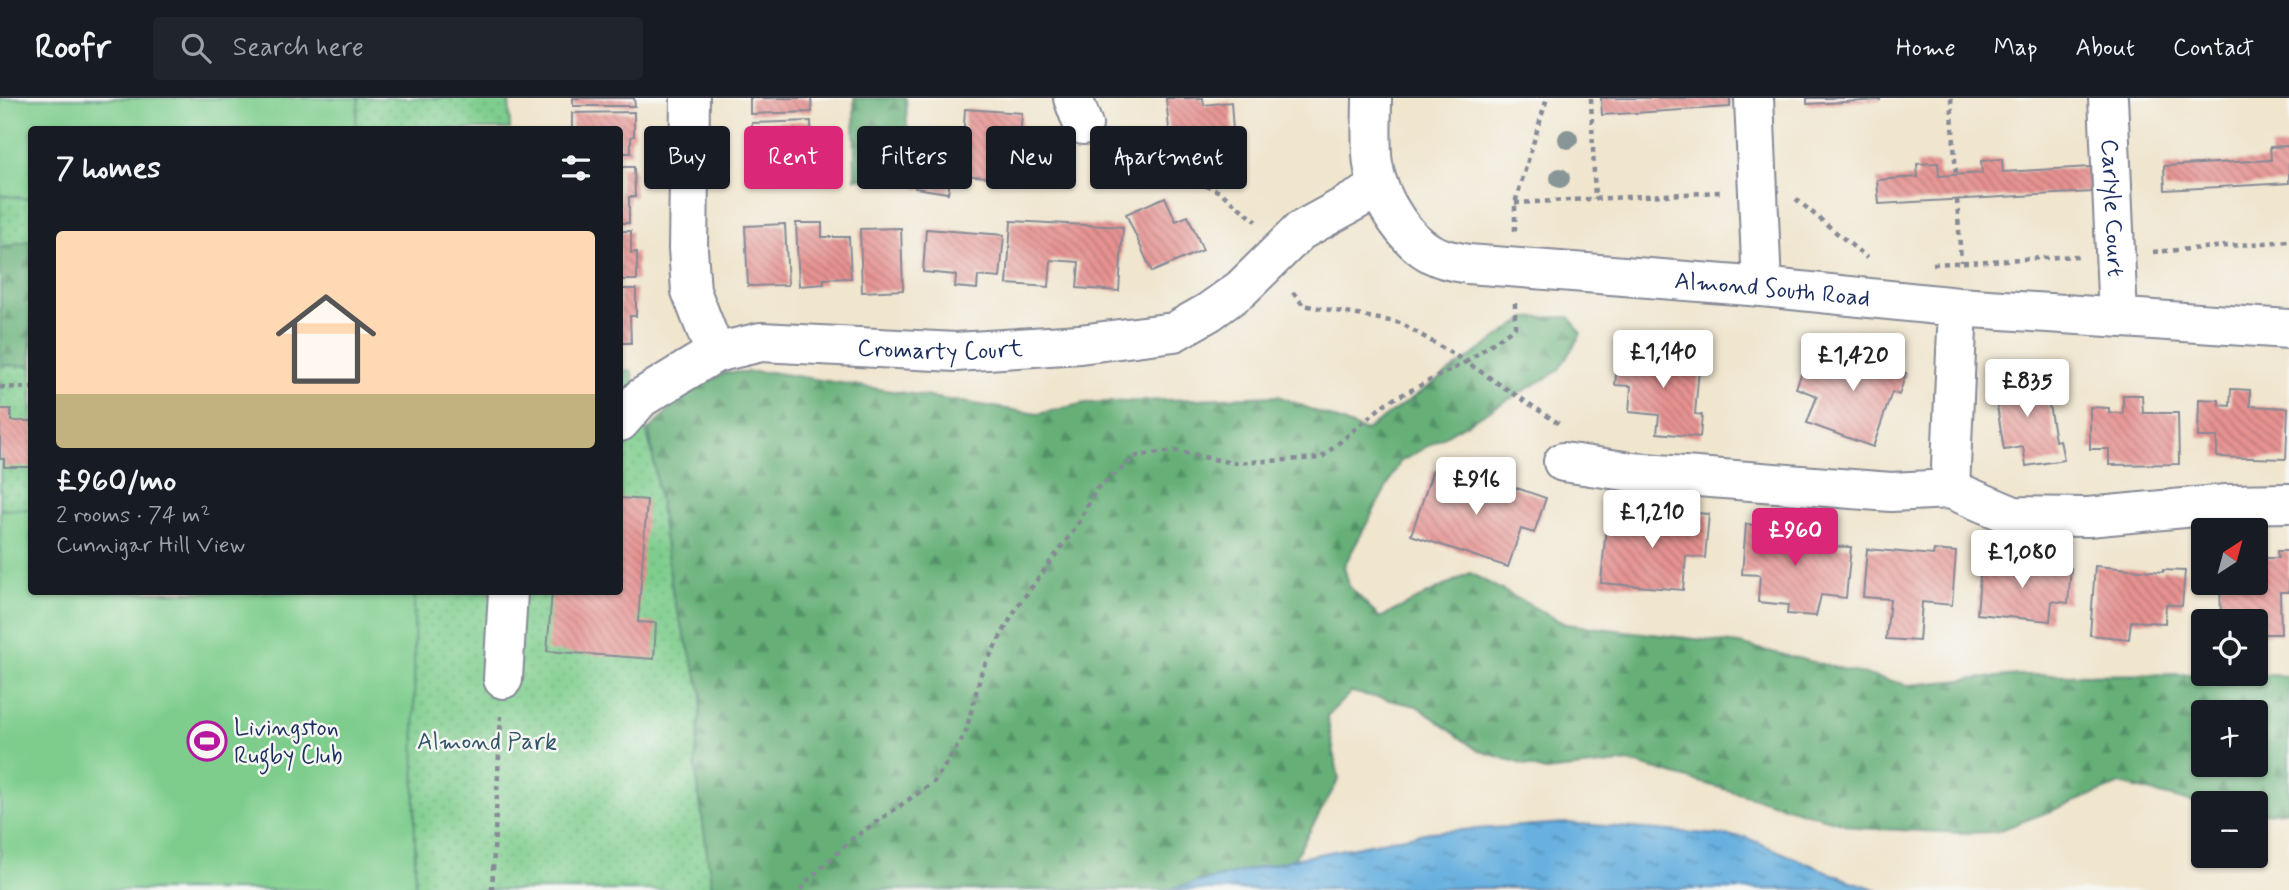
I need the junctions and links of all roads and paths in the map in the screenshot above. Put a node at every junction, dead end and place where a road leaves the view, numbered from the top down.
1 (690, 98) edge
2 (1372, 98) edge
3 (1547, 98) edge
4 (1591, 98) edge
5 (1754, 98) edge
6 (1951, 98) edge
7 (2108, 98) edge
8 (1078, 111) edge
9 (1956, 175) dead end
10 (1378, 188) junction
11 (1757, 189) junction
12 (1595, 199) junction
13 (1957, 200) dead end
14 (1515, 203) junction
15 (2289, 241) edge
16 (1515, 244) dead end
17 (1276, 253) junction
18 (2114, 255) junction
19 (1961, 262) junction
20 (1925, 264) dead end
21 (1877, 266) dead end
22 (1762, 287) junction
23 (1515, 299) dead end
24 (1958, 307) junction
25 (2118, 317) junction
26 (2289, 328) edge
27 (715, 353) junction
28 (1466, 362) junction
29 (0, 387) edge
30 (28, 388) edge
31 (623, 419) edge
32 (1564, 445) joint
33 (1950, 489) junction
34 (2289, 503) edge
35 (508, 595) edge
36 (503, 678) joint
37 (492, 890) edge
38 (801, 890) edge

1 - 27 street
2 - 10 street, Almond South Road
3 - 14 path
4 - 12 path
5 - 11 street
6 - 9 path
7 - 18 street, Carlyle Court
8 - 17 path
10 - 17 street, Cromarty Court
10 - 22 street, Almond South Road, bridge
11 - 12 path
11 - 21 path
11 - 22 street
12 - 14 path
13 - 19 path
14 - 16 path
15 - 18 path
17 - 27 street, Cromarty Court
17 - 28 path
18 - 19 path
18 - 25 street, Carlyle Court
19 - 20 path
22 - 24 street, Almond South Road
23 - 28 path
24 - 25 street, Almond South Road
24 - 33 street
25 - 26 street, Almond South Road
27 - 31 street, Cromarty Court
28 - 32 path
28 - 38 path
29 - 30 path
32 - 33 street
33 - 34 street
35 - 36 street
36 - 37 path

